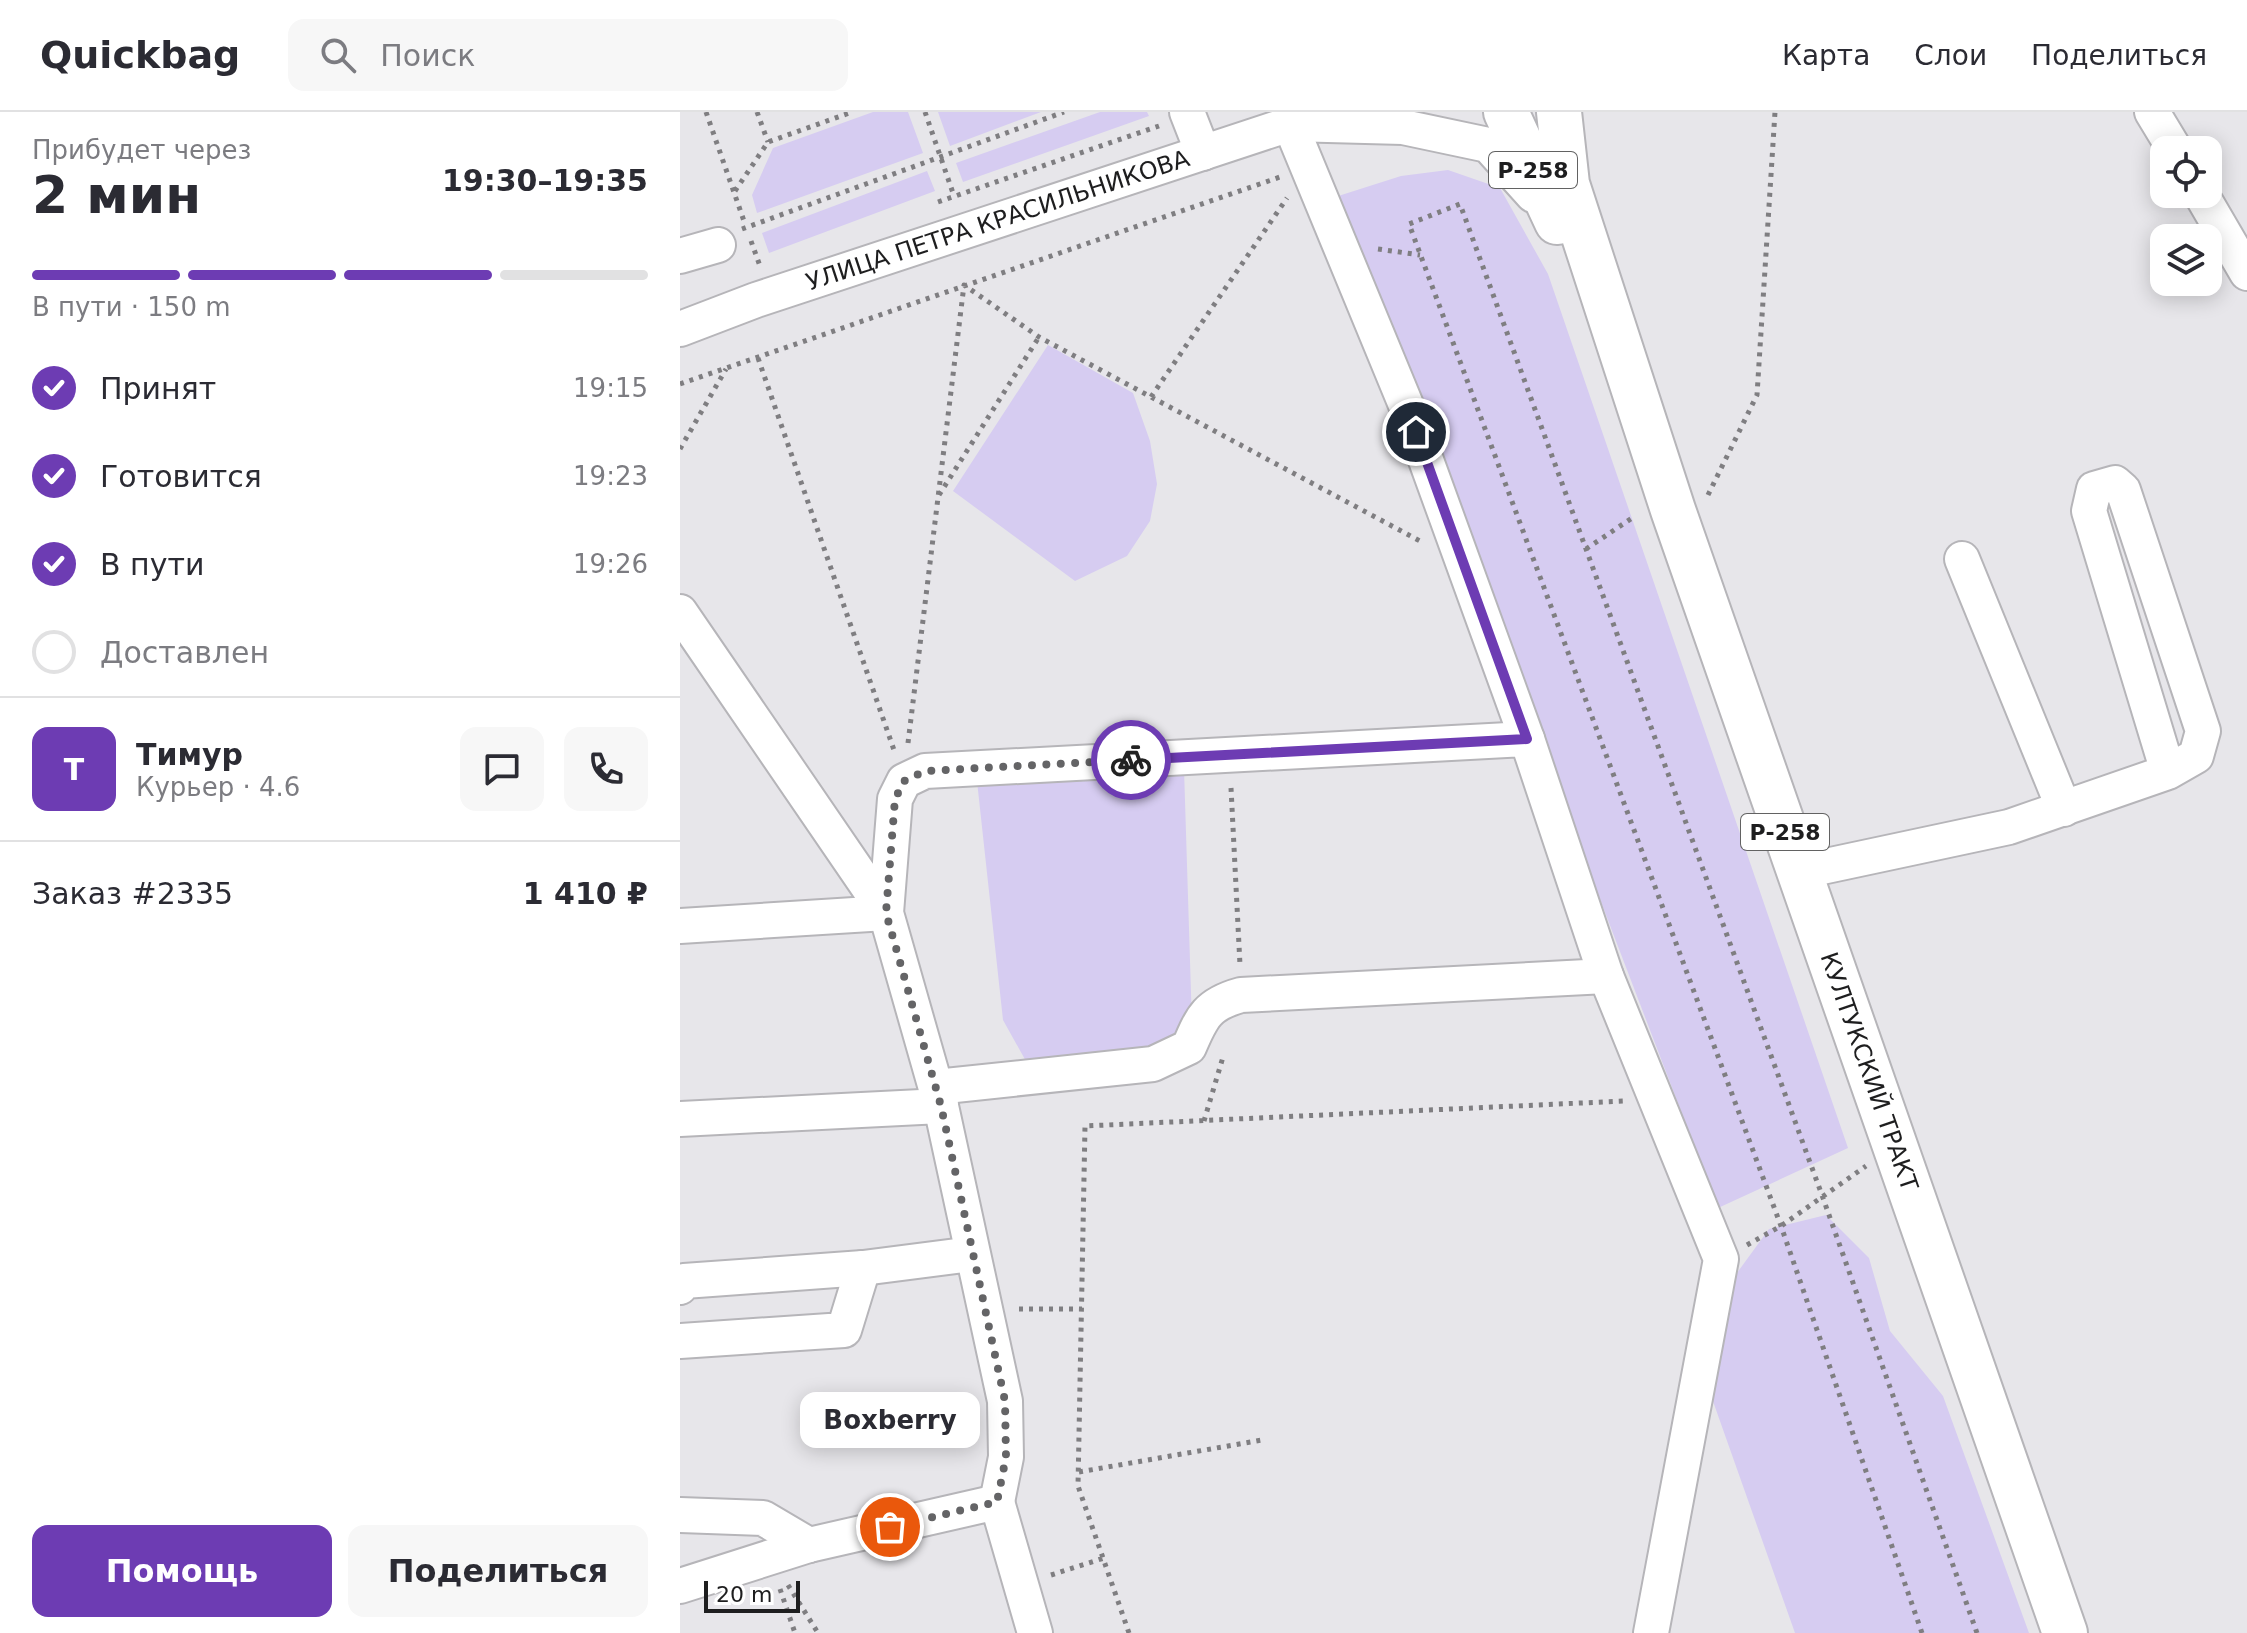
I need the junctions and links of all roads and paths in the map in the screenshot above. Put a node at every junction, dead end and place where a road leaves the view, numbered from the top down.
1 (706, 112) edge
2 (757, 112) edge
3 (852, 112) edge
4 (925, 112) edge
5 (1064, 112) edge
6 (1506, 112) edge
7 (1559, 112) edge
8 (1775, 112) edge
9 (2152, 112) edge
10 (1175, 118) edge
11 (1302, 118) edge
12 (2167, 136) edge
13 (768, 142) junction
14 (1203, 153) junction
15 (940, 156) junction
16 (1308, 168) junction
17 (734, 192) junction
18 (954, 196) junction
19 (924, 207) dead end
20 (2209, 208) edge
21 (1559, 228) junction
22 (732, 236) junction
23 (680, 256) edge
24 (775, 261) dead end
25 (2247, 273) edge
26 (964, 285) junction
27 (680, 329) edge
28 (1039, 337) junction
29 (758, 358) junction
30 (727, 368) junction
31 (680, 384) edge
32 (1151, 397) junction
33 (680, 449) edge
34 (937, 499) junction
35 (1690, 505) junction
36 (1962, 559) dead end
37 (1463, 564) junction
38 (680, 612) edge
39 (1527, 739) junction
40 (1230, 755) junction
41 (2168, 772) junction
42 (904, 781) junction
43 (2064, 809) junction
44 (1798, 872) junction
45 (886, 913) junction
46 (680, 926) edge
47 (1606, 976) junction
48 (1241, 995) junction
49 (939, 1097) junction
50 (1655, 1099) junction
51 (680, 1119) edge
52 (1866, 1166) dead end
53 (1823, 1198) junction
54 (1781, 1226) junction
55 (972, 1254) junction
56 (1721, 1259) junction
57 (863, 1268) junction
58 (680, 1287) edge
59 (1082, 1309) junction
60 (985, 1310) junction
61 (680, 1341) edge
62 (1262, 1440) dead end
63 (1079, 1472) junction
64 (997, 1502) junction
65 (680, 1515) edge
66 (809, 1545) junction
67 (769, 1558) junction
68 (1104, 1558) junction
69 (1021, 1584) junction
70 (680, 1586) edge
71 (795, 1633) edge
72 (818, 1633) edge
73 (1035, 1633) edge
74 (1129, 1633) edge
75 (1651, 1633) edge
76 (1922, 1633) edge
77 (1977, 1633) edge
78 (2065, 1633) edge

1 - 17 path
2 - 13 path
3 - 13 path
4 - 15 path
5 - 15 path
6 - 21 main road, Р-258
7 - 35 main road, Р-258
8 - 35 path
9 - 12 street
10 - 14 street
10 - 18 path
11 - 14 street, УЛИЦА ПЕТРА КРАСИЛЬНИКОВА
11 - 16 street
11 - 21 street, УЛИЦА ПЕТРА КРАСИЛЬНИКОВА
13 - 17 path
14 - 27 street, УЛИЦА ПЕТРА КРАСИЛЬНИКОВА
15 - 18 path
15 - 22 path
16 - 26 path
16 - 32 path
16 - 37 street
17 - 22 path
18 - 19 path
20 - 25 street
21 - 35 main road, Р-258
22 - 23 street
22 - 24 path
26 - 28 path
26 - 29 path
26 - 34 path
28 - 32 path
28 - 34 path
29 - 30 path
29 - 42 path
30 - 31 path
30 - 33 path
32 - 37 path
34 - 42 path
35 - 44 main road, КУЛТУКСКИЙ ТРАКТ / Р-258
36 - 43 street
37 - 39 street
38 - 45 street
39 - 40 street
39 - 47 street
40 - 42 street
40 - 48 path
41 - 41 street
41 - 43 street
42 - 45 street
43 - 44 street
44 - 78 main road, КУЛТУКСКИЙ ТРАКТ / Р-258
45 - 46 street
45 - 49 street
47 - 48 street
47 - 50 street
48 - 49 street
49 - 51 street
49 - 55 street
50 - 56 street
50 - 59 path
52 - 53 path
53 - 54 path
53 - 54 path
53 - 77 path
54 - 56 path
54 - 76 path
55 - 57 street
55 - 60 street
56 - 75 street
57 - 58 street
57 - 61 street
59 - 60 path
59 - 63 path
60 - 64 street
62 - 63 path
63 - 68 path
64 - 66 street
64 - 69 street
65 - 66 street
66 - 67 street
67 - 70 street
67 - 71 path
67 - 72 path
68 - 69 path
68 - 74 path
69 - 73 street

